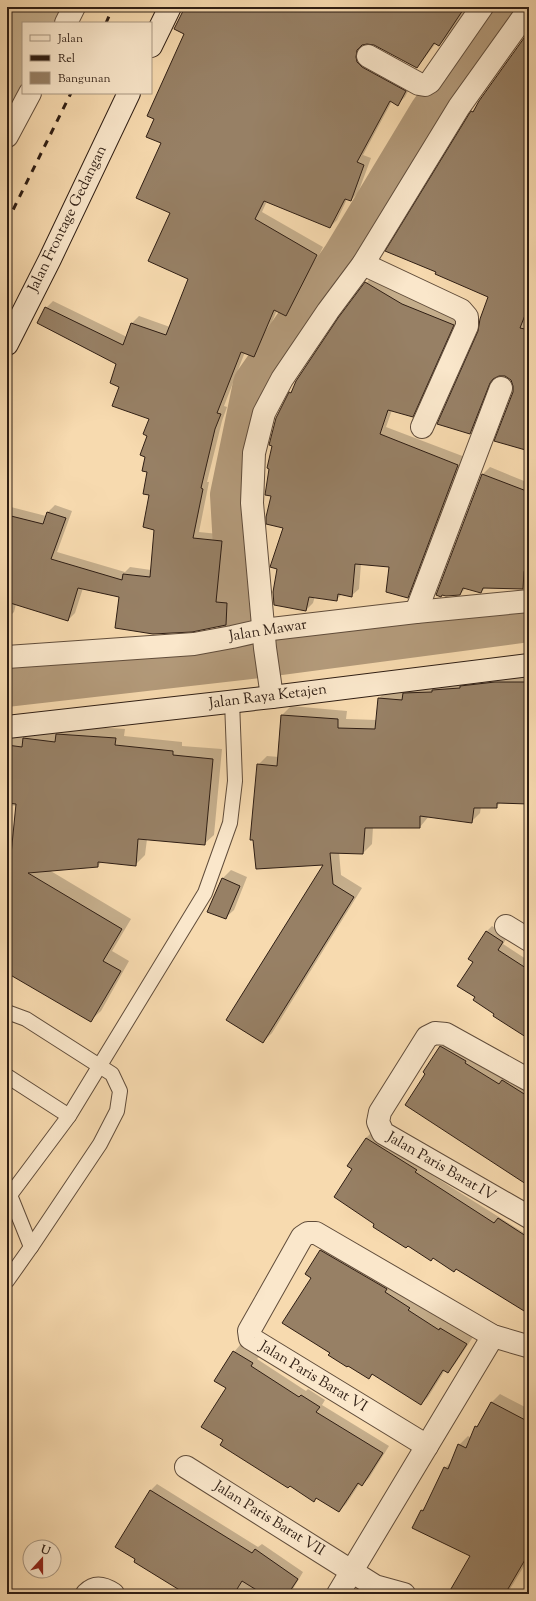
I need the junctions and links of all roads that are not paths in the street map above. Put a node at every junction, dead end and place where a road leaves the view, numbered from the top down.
1 (74, 7) edge
2 (170, 7) edge
3 (482, 7) edge
4 (529, 9) edge
5 (66, 22) edge
6 (152, 44) edge
7 (368, 56) dead end
8 (29, 94) edge
9 (129, 94) edge
10 (7, 136) edge
11 (363, 264) junction
12 (7, 344) edge
13 (501, 388) dead end
14 (422, 427) dead end
15 (529, 601) edge
16 (416, 612) junction
17 (264, 639) junction
18 (7, 657) edge
19 (529, 665) edge
20 (270, 689) junction
21 (232, 701) junction
22 (7, 727) edge
23 (506, 926) dead end
24 (529, 940) edge
25 (7, 1012) edge
26 (99, 1066) junction
27 (7, 1076) edge
28 (529, 1080) edge
29 (69, 1116) junction
30 (9, 1194) edge
31 (529, 1218) edge
32 (31, 1247) junction
33 (7, 1281) edge
34 (493, 1336) junction
35 (529, 1346) edge
36 (427, 1446) junction
37 (186, 1467) dead end
38 (352, 1572) junction
39 (378, 1590) edge
40 (87, 1594) edge
41 (113, 1594) edge
42 (338, 1594) edge
43 (404, 1594) edge

1 - 5 street
2 - 6 street
3 - 7 street
4 - 11 street
8 - 10 street
9 - 12 street, Jalan Frontage Gedangan
11 - 14 street
11 - 17 street
13 - 16 street
15 - 16 street, Jalan Mawar
16 - 17 street, Jalan Mawar
17 - 18 street, Jalan Mawar
17 - 20 street
19 - 20 street, Jalan Raya Ketajen
20 - 21 street, Jalan Raya Ketajen
21 - 22 street, Jalan Raya Ketajen
21 - 26 lane
23 - 24 street
25 - 26 lane
26 - 29 lane
26 - 32 lane
27 - 29 lane
28 - 31 street, Jalan Paris Barat IV
29 - 30 lane
30 - 32 lane
32 - 33 lane
34 - 35 street
34 - 36 street
34 - 36 street, Jalan Paris Barat VI
36 - 38 street
37 - 38 street, Jalan Paris Barat VII
38 - 39 street, Jalan Paris Barat VII
38 - 42 street
39 - 43 street, Jalan Paris Barat VII
40 - 41 street

